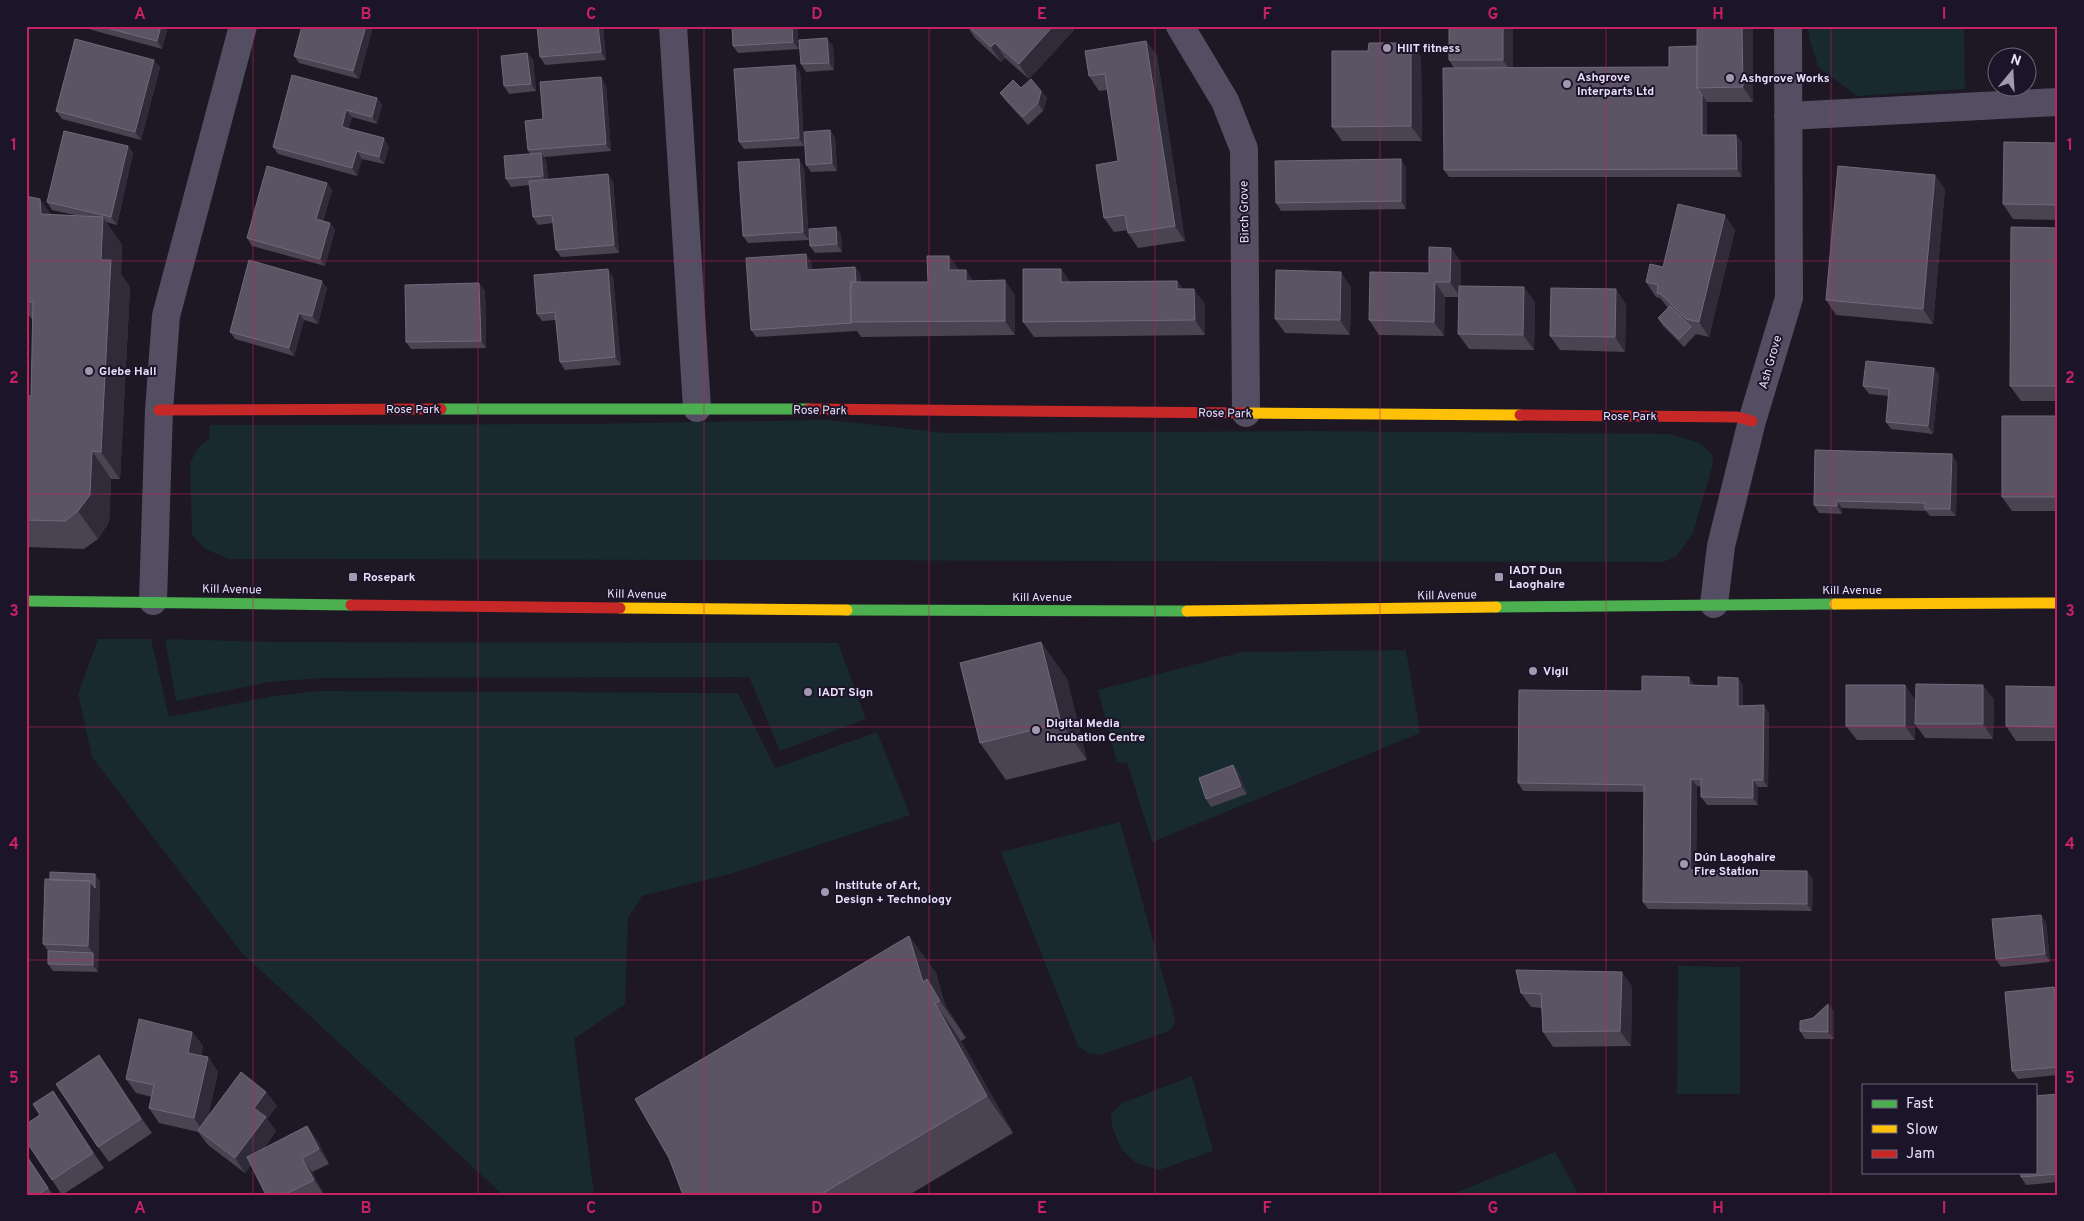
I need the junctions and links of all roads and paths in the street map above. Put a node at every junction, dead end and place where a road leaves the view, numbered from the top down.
1 (243, 26) edge
2 (674, 26) edge
3 (1180, 26) edge
4 (1788, 26) edge
5 (2058, 102) edge
6 (1788, 116) junction
7 (697, 408) junction
8 (159, 410) junction
9 (1246, 414) junction
10 (1752, 421) junction
11 (26, 601) edge
12 (153, 602) junction
13 (2058, 602) edge
14 (1714, 604) junction

1 - 8 street
2 - 7 street
3 - 9 street, Birch Grove
4 - 6 street, Ash Grove
5 - 6 street
6 - 10 street, Ash Grove
7 - 8 main road, Rose Park
7 - 9 main road, Rose Park
8 - 12 street
9 - 10 main road, Rose Park
10 - 14 street, Ash Grove
11 - 12 main road, Kill Avenue
12 - 14 main road, Kill Avenue
13 - 14 main road, Kill Avenue

